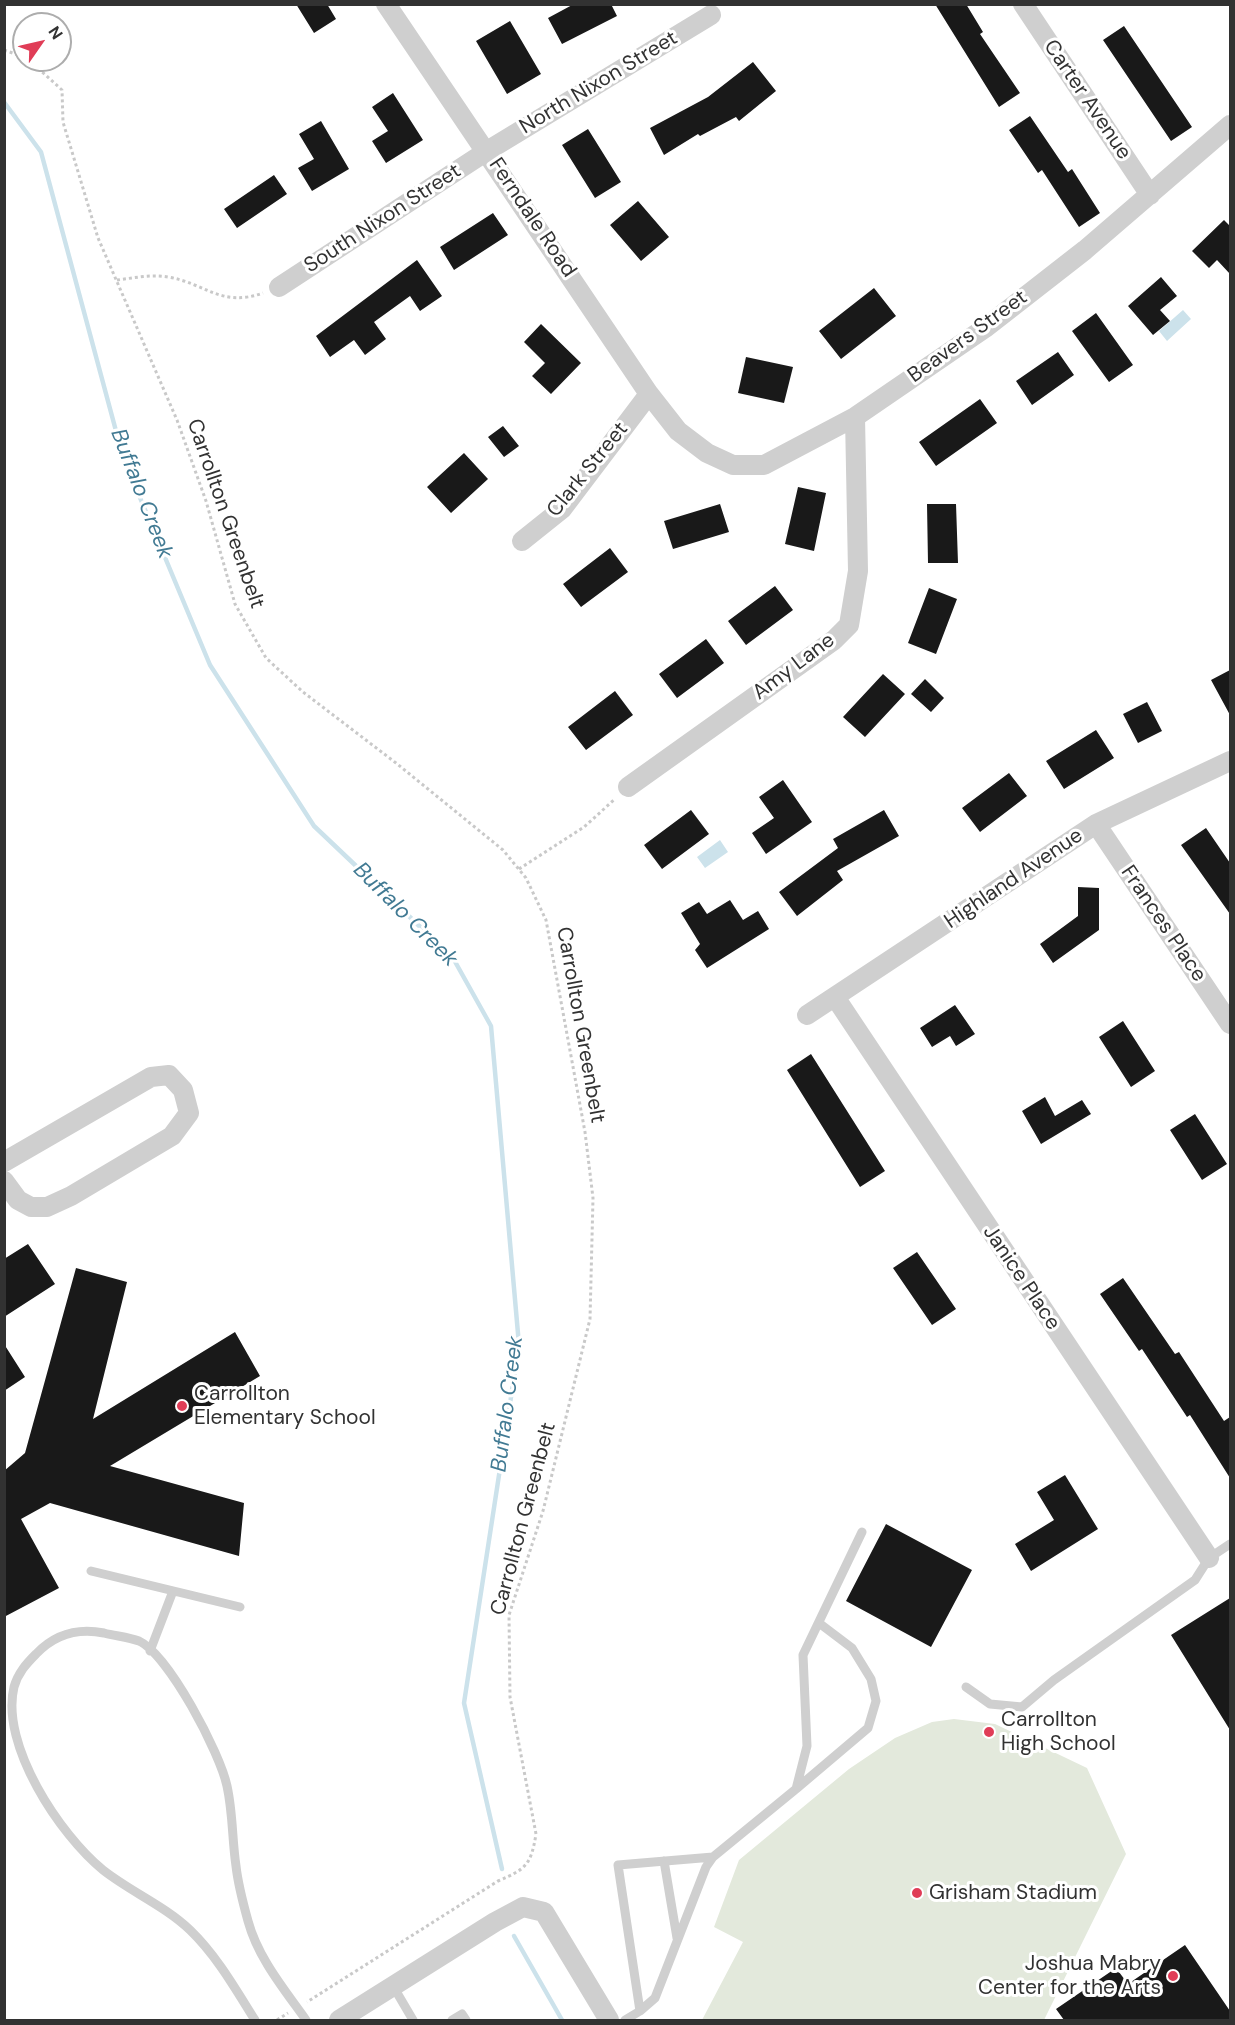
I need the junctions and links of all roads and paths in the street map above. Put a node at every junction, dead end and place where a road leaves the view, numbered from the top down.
1 (386, 4) edge
2 (1023, 4) edge
3 (711, 15) dead end
4 (42, 72) edge
5 (1230, 125) edge
6 (487, 151) junction
7 (1150, 195) junction
8 (117, 280) junction
9 (279, 287) joint
10 (649, 394) junction
11 (855, 417) junction
12 (678, 431) joint
13 (522, 541) dead end
14 (1230, 761) edge
15 (628, 788) joint
16 (1096, 824) junction
17 (519, 869) junction
18 (835, 998) junction
19 (807, 1015) dead end
20 (1230, 1024) edge
21 (4, 1162) edge
22 (4, 1181) edge
23 (862, 1532) dead end
24 (1230, 1544) edge
25 (1209, 1558) junction
26 (91, 1571) dead end
27 (173, 1591) junction
28 (240, 1607) dead end
29 (819, 1623) junction
30 (150, 1651) junction
31 (966, 1687) dead end
32 (8, 1725) edge
33 (796, 1789) junction
34 (712, 1857) junction
35 (664, 1861) junction
36 (678, 1940) junction
37 (393, 1986) junction
38 (297, 2008) junction
39 (640, 2011) junction
40 (255, 2020) edge
41 (277, 2020) edge
42 (306, 2020) edge
43 (339, 2020) edge
44 (413, 2020) edge
45 (452, 2020) edge
46 (466, 2020) edge
47 (609, 2020) edge
48 (625, 2020) edge

1 - 6 street, Ferndale Road
2 - 7 street, Carter Avenue
3 - 6 street, North Nixon Street
4 - 8 path, Carrollton Greenbelt
5 - 7 street, Beavers Street
6 - 9 street, South Nixon Street
6 - 10 street, Ferndale Road
7 - 11 street, Beavers Street
8 - 9 path
8 - 17 path, Carrollton Greenbelt
10 - 12 street, Ferndale Road
10 - 13 street, Clark Street
11 - 12 street, Beavers Street
11 - 15 street, Amy Lane
14 - 16 street, Highland Avenue
15 - 17 path
16 - 18 street, Highland Avenue
16 - 20 street, Frances Place
17 - 38 path, Carrollton Greenbelt
18 - 19 street, Highland Avenue
18 - 25 street, Janice Place
21 - 22 street
23 - 29 lane
24 - 25 lane
25 - 31 lane
26 - 27 lane
27 - 28 lane
27 - 30 lane
29 - 33 lane
29 - 33 lane
30 - 32 lane
30 - 38 lane
32 - 40 lane
33 - 34 lane
34 - 35 lane
34 - 36 lane
35 - 36 lane
35 - 39 lane
36 - 39 lane
37 - 43 street
37 - 44 lane
37 - 47 street
38 - 41 path, Carrollton Greenbelt
38 - 42 lane
39 - 48 lane
45 - 46 lane

